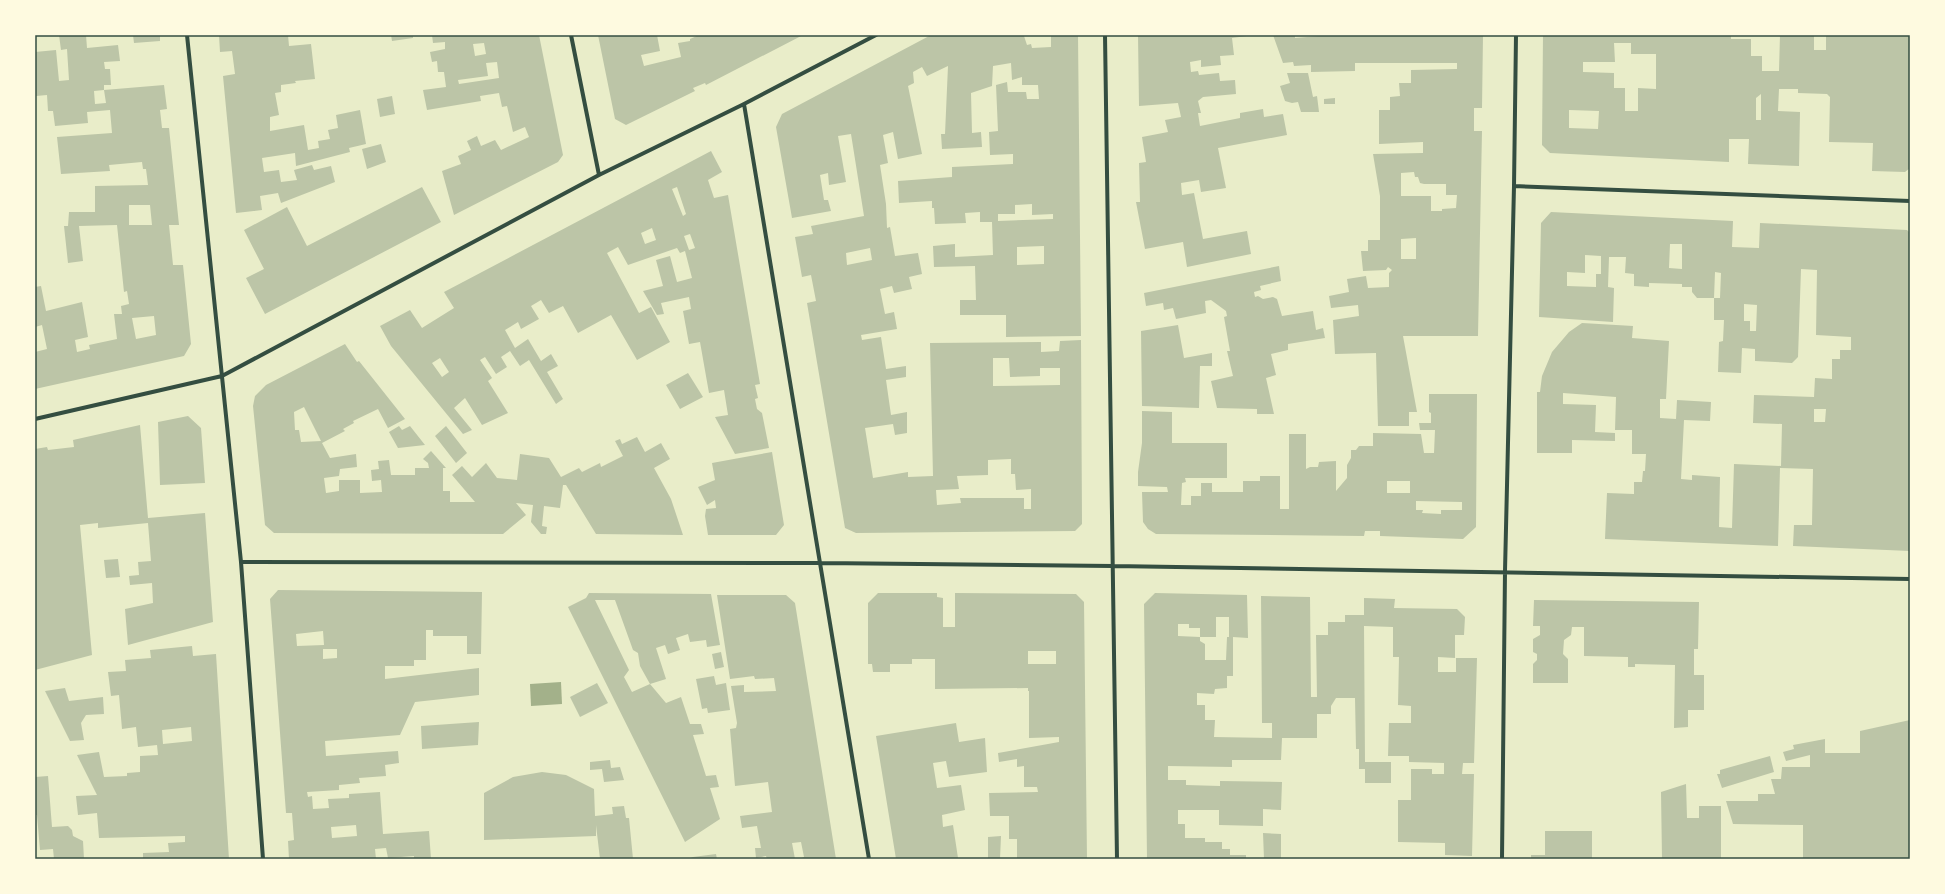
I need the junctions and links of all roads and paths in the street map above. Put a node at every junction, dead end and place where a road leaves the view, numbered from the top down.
1 (187, 35) edge
2 (571, 35) edge
3 (876, 35) edge
4 (1105, 35) edge
5 (1516, 35) edge
6 (744, 104) junction
7 (599, 175) junction
8 (1514, 186) junction
9 (1910, 201) edge
10 (222, 376) junction
11 (35, 419) edge
12 (241, 562) junction
13 (821, 563) junction
14 (1113, 566) junction
15 (1505, 571) junction
16 (1910, 579) edge
17 (263, 859) edge
18 (869, 859) edge
19 (1117, 859) edge
20 (1502, 859) edge

1 - 10 street
2 - 7 street
3 - 6 street
4 - 14 street
5 - 8 street
6 - 7 street
6 - 13 street
7 - 10 street
8 - 9 street
8 - 15 street
10 - 11 street
10 - 12 street
12 - 13 street
12 - 17 street
13 - 14 street
13 - 18 street
14 - 15 street
14 - 19 street
15 - 16 street
15 - 20 street

